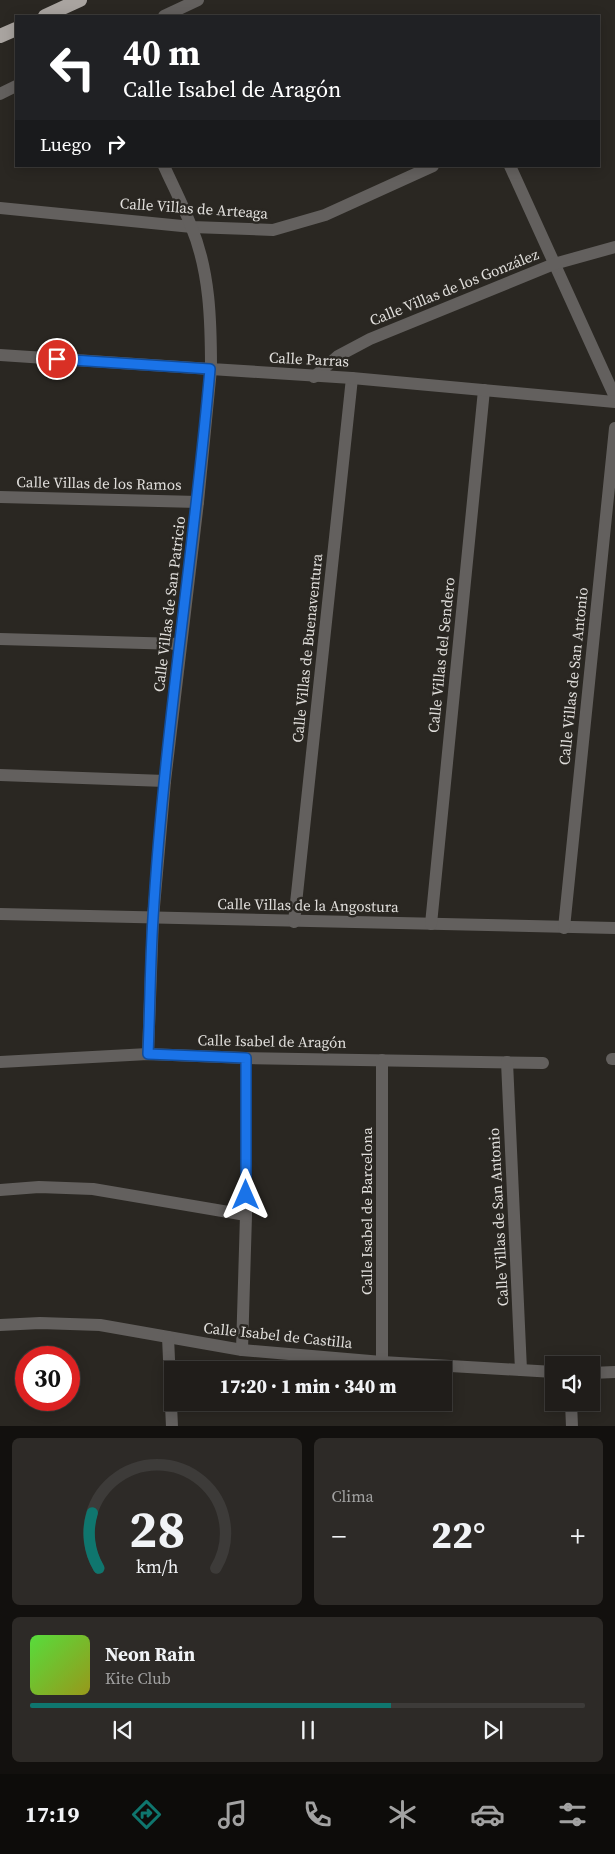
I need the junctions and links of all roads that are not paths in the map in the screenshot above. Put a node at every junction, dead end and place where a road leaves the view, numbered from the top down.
1 (80, 0) edge
2 (198, 0) edge
3 (65, 8) edge
4 (48, 15) edge
5 (166, 15) edge
6 (15, 29) edge
7 (0, 36) edge
8 (15, 86) edge
9 (0, 94) edge
10 (164, 167) edge
11 (431, 167) edge
12 (510, 167) edge
13 (0, 208) edge
14 (192, 227) junction
15 (615, 247) edge
16 (554, 264) junction
17 (0, 355) edge
18 (210, 369) junction
19 (314, 377) junction
20 (352, 378) junction
21 (484, 390) junction
22 (615, 397) edge
23 (615, 402) edge
24 (615, 428) edge
25 (0, 497) edge
26 (198, 502) junction
27 (0, 639) edge
28 (180, 644) junction
29 (0, 775) edge
30 (165, 780) junction
31 (0, 914) edge
32 (153, 918) junction
33 (294, 922) junction
34 (431, 924) junction
35 (564, 928) junction
36 (615, 928) edge
37 (148, 1054) junction
38 (246, 1058) junction
39 (382, 1060) junction
40 (0, 1062) edge
41 (507, 1062) junction
42 (543, 1063) dead end
43 (0, 1190) edge
44 (246, 1215) junction
45 (0, 1325) edge
46 (168, 1337) junction
47 (242, 1350) junction
48 (370, 1361) edge
49 (382, 1361) edge
50 (452, 1366) edge
51 (521, 1370) junction
52 (545, 1371) edge
53 (615, 1372) edge
54 (600, 1373) edge
55 (571, 1411) edge
56 (172, 1426) edge
57 (572, 1426) edge

1 - 3 highway
2 - 5 street
3 - 4 highway
6 - 7 highway
8 - 9 street
10 - 14 street, Calle Villas de San Patricio
11 - 14 street, Calle Villas de Arteaga
12 - 16 street
13 - 14 street, Calle Villas de Arteaga
14 - 18 street, Calle Villas de San Patricio
15 - 16 street, Calle Villas de los González
16 - 19 street, Calle Villas de los González
16 - 22 street
17 - 18 street, Calle Parras
18 - 19 street, Calle Parras
18 - 26 street, Calle Villas de San Patricio
19 - 20 street, Calle Parras
20 - 21 street, Calle Parras
20 - 33 street, Calle Villas de Buenaventura
21 - 23 street, Calle Parras
21 - 34 street, Calle Villas del Sendero
24 - 35 street, Calle Villas de San Antonio
25 - 26 street, Calle Villas de los Ramos
26 - 28 street, Calle Villas de San Patricio
27 - 28 street
28 - 30 street, Calle Villas de San Patricio
29 - 30 street
30 - 32 street, Calle Villas de San Patricio
31 - 32 street, Calle Villas de la Angostura
32 - 33 street, Calle Villas de la Angostura
32 - 37 street, Calle Villas de San Patricio
33 - 34 street, Calle Villas de la Angostura
34 - 35 street, Calle Villas de la Angostura
35 - 36 street, Calle Villas de la Angostura
37 - 38 street, Calle Isabel de Aragón
37 - 40 street, Calle Isabel de Aragón
38 - 39 street, Calle Isabel de Aragón
38 - 44 street
39 - 41 street, Calle Isabel de Aragón
39 - 49 street, Calle Isabel de Barcelona
41 - 42 street, Calle Isabel de Aragón
41 - 51 street, Calle Villas de San Antonio
43 - 44 street
44 - 47 street
45 - 46 street, Calle Isabel de Castilla
46 - 47 street, Calle Isabel de Castilla
46 - 56 street
47 - 48 street, Calle Isabel de Castilla
50 - 51 street, Calle Isabel de Castilla
51 - 52 street, Calle Isabel de Castilla
53 - 54 street
55 - 57 street

